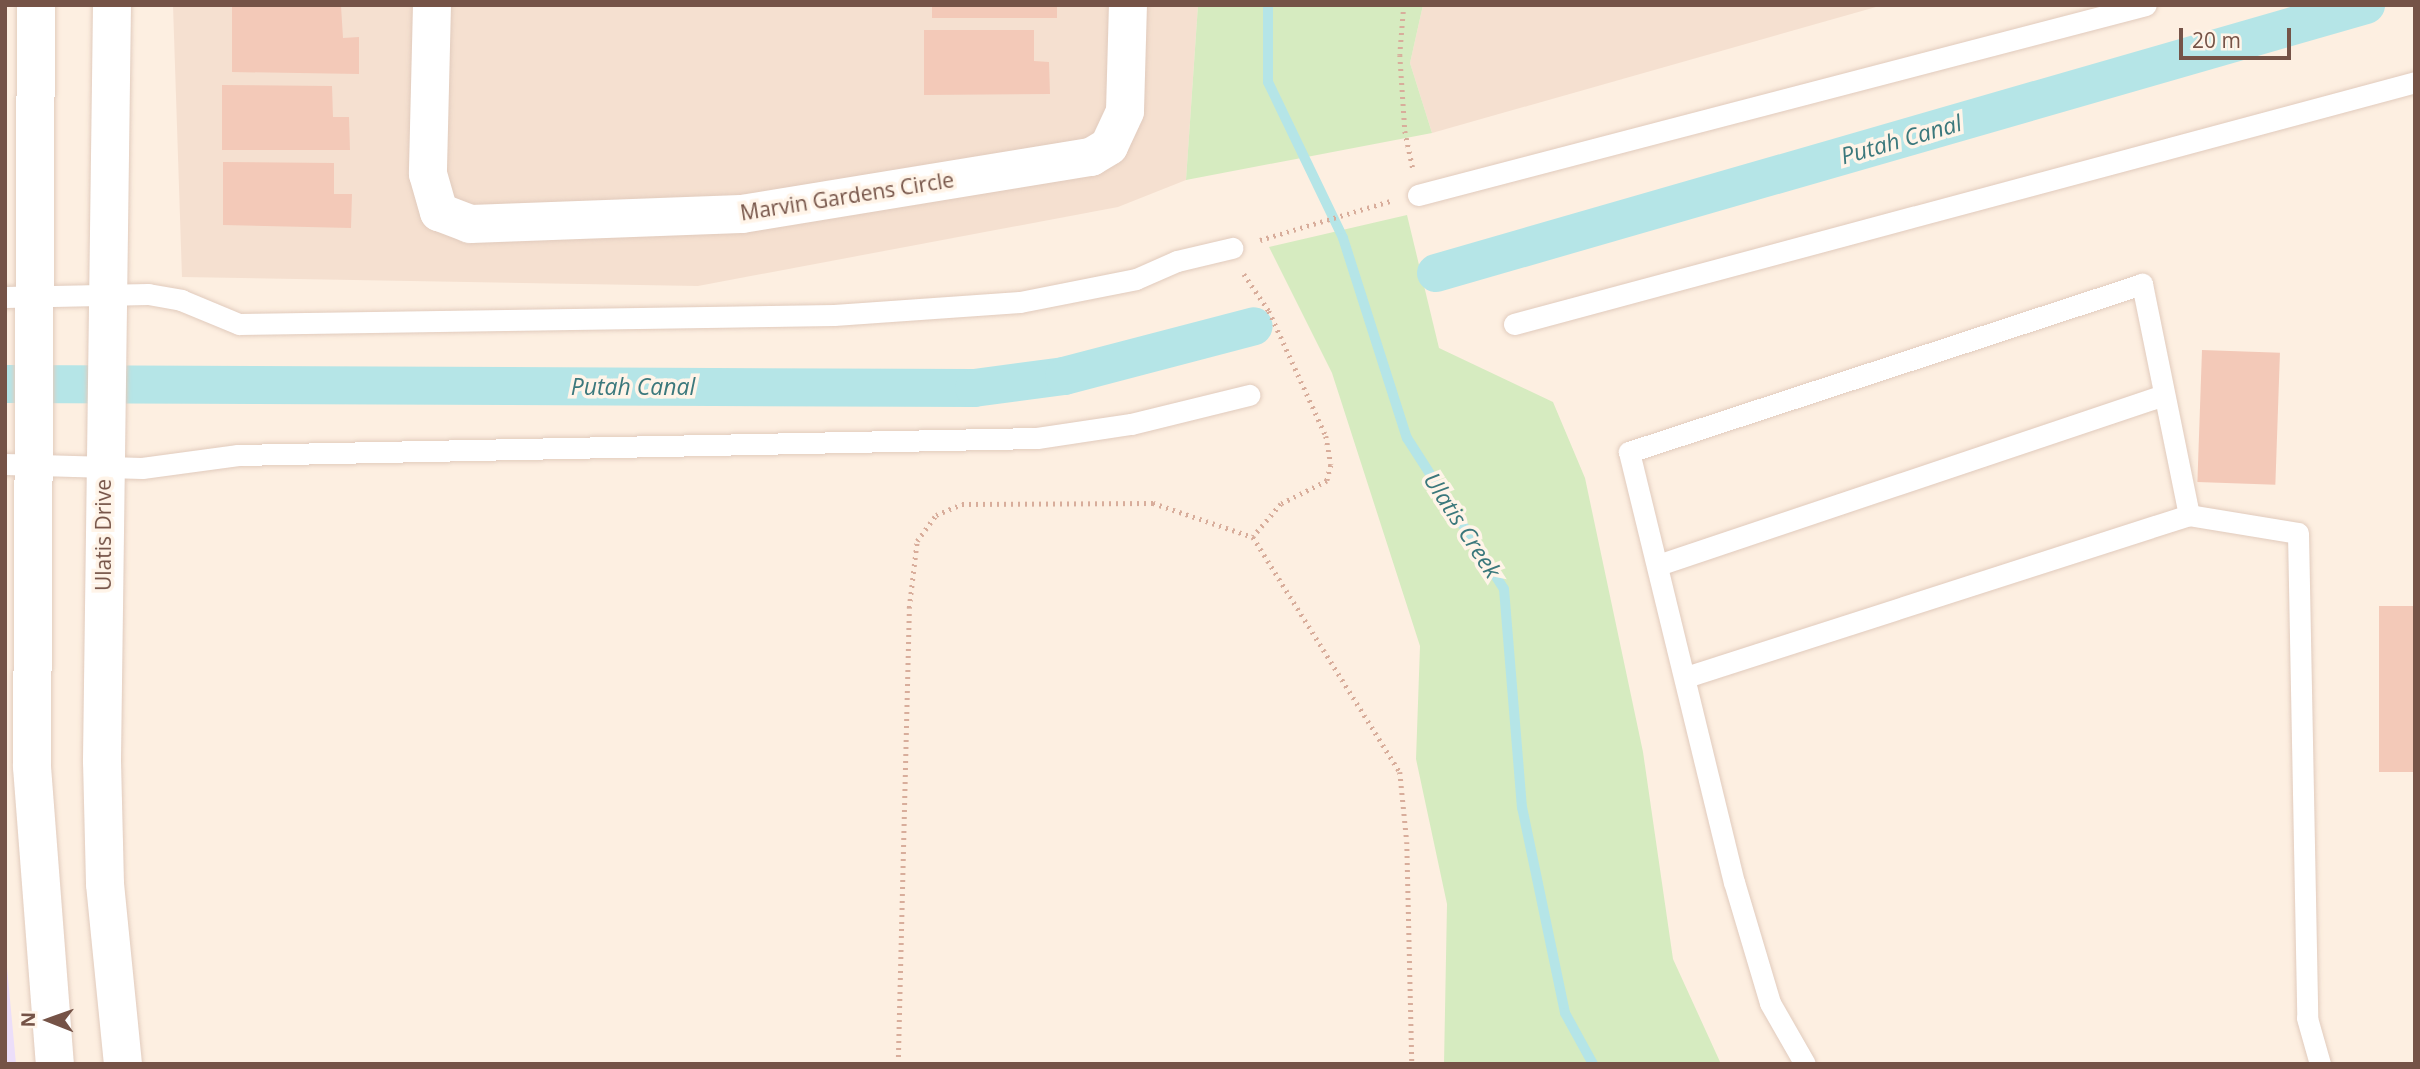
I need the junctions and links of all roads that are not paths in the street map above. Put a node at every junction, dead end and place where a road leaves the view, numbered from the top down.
1 (36, 5) edge
2 (112, 5) edge
3 (432, 5) edge
4 (1128, 5) edge
5 (2146, 5) edge
6 (2415, 82) edge
7 (1418, 195) road end
8 (1232, 248) road end
9 (106, 295) junction
10 (20, 297) edge
11 (1514, 324) dead end
12 (2164, 395) junction
13 (1249, 396) dead end
14 (23, 454) edge
15 (103, 467) junction
16 (2189, 515) junction
17 (1658, 565) junction
18 (1686, 677) junction
19 (55, 1064) edge
20 (123, 1064) edge
21 (1805, 1064) edge
22 (2320, 1064) edge

1 - 10 main road
2 - 9 main road, Ulatis Drive
3 - 4 main road, Marvin Gardens Circle
5 - 7 lane
6 - 11 lane
8 - 9 lane
9 - 10 lane
9 - 15 main road, Ulatis Drive
10 - 14 main road
12 - 16 lane
12 - 17 lane
12 - 17 lane
13 - 15 lane
14 - 15 lane
14 - 19 main road
15 - 20 main road, Ulatis Drive
16 - 18 lane
16 - 22 lane
17 - 18 lane
18 - 21 lane

